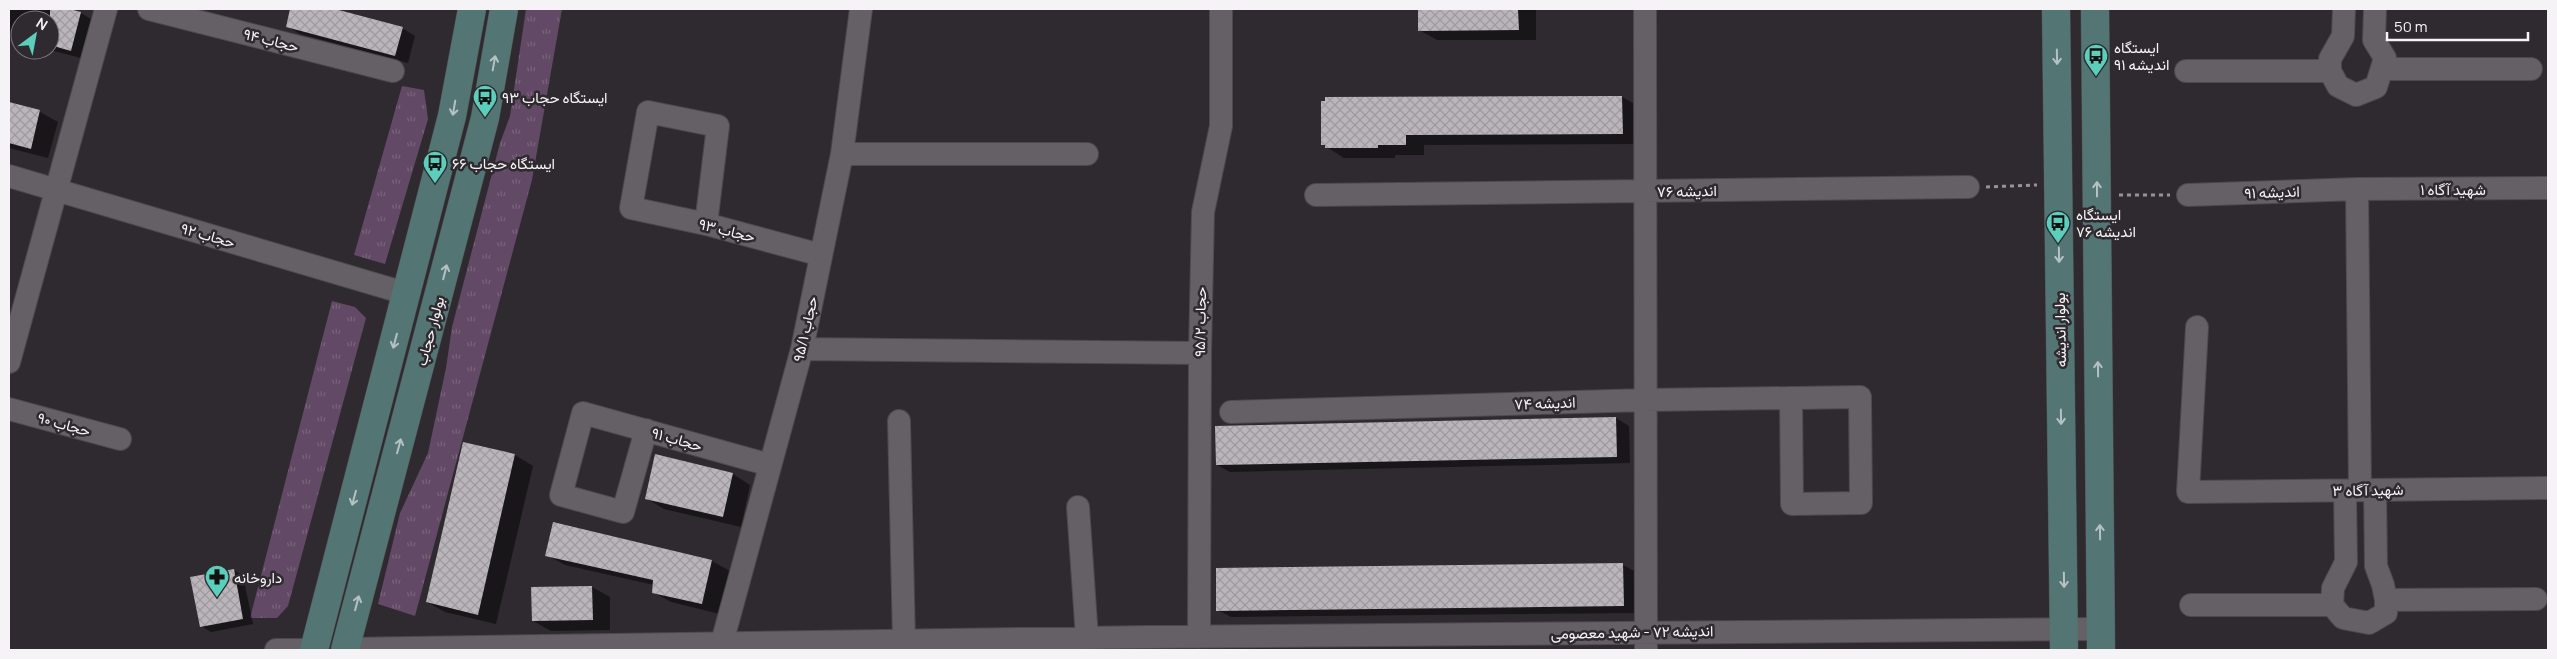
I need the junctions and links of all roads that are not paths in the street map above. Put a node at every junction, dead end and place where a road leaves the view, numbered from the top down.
1 (106, 9) edge
2 (149, 9) edge
3 (472, 9) edge
4 (504, 9) edge
5 (861, 9) edge
6 (1221, 9) edge
7 (1645, 9) edge
8 (2056, 9) edge
9 (2095, 9) edge
10 (2344, 9) edge
11 (2375, 9) edge
12 (2531, 69) dead end
13 (2383, 70) junction
14 (394, 71) dead end
15 (2186, 71) dead end
16 (2330, 72) junction
17 (842, 154) junction
18 (1087, 154) dead end
19 (9, 176) edge
20 (1968, 187) road end
21 (2548, 188) edge
22 (2357, 189) junction
23 (56, 190) junction
24 (1645, 191) junction
25 (2188, 194) road end
26 (1316, 195) dead end
27 (706, 224) junction
28 (821, 255) junction
29 (408, 294) junction
30 (2197, 327) dead end
31 (802, 349) junction
32 (1200, 353) junction
33 (9, 362) edge
34 (1791, 398) junction
35 (1645, 400) junction
36 (9, 409) edge
37 (1231, 412) dead end
38 (899, 421) dead end
39 (646, 430) junction
40 (120, 439) dead end
41 (770, 465) junction
42 (2548, 488) edge
43 (2360, 490) junction
44 (1078, 507) dead end
45 (2536, 599) dead end
46 (2386, 600) junction
47 (2192, 605) dead end
48 (2332, 605) junction
49 (1199, 637) junction
50 (1087, 638) junction
51 (2064, 639) edge
52 (2101, 640) edge
53 (904, 641) junction
54 (1646, 641) edge
55 (1148, 644) edge
56 (721, 647) edge
57 (655, 648) edge
58 (276, 650) edge
59 (314, 650) edge
60 (345, 650) edge

1 - 23 street
2 - 14 street, حجاب ۹۴
3 -> 29 main road, بولوار حجاب
60 -> 4 main road, بولوار حجاب
5 - 17 street, حجاب ۹۵/۱
6 - 32 street, حجاب ۹۵/۲
7 - 24 street
8 -> 51 main road, بولوار اندیشه
52 -> 9 main road
10 - 16 street
11 - 13 street
12 - 13 street
13 - 16 street
15 - 16 street
17 - 18 street
17 - 28 street, حجاب ۹۵/۱
19 - 23 street, حجاب ۹۲
20 - 24 street, اندیشه ۷۶
21 - 22 street, شهید آگاه ۱
22 - 25 street, اندیشه ۹۱
22 - 43 street
23 - 29 street, حجاب ۹۲
23 - 33 street
24 - 26 street, اندیشه ۷۶
24 - 35 street
27 - 27 street, حجاب ۹۳
27 - 28 street, حجاب ۹۳
28 - 31 street, حجاب ۹۵/۱
29 -> 59 main road, بولوار حجاب
30 - 43 street, شهید آگاه ۳
31 - 32 street
31 - 41 street, حجاب ۹۵/۱
32 - 49 street, حجاب ۹۵/۲
34 - 34 street, اندیشه ۷۴
34 - 35 street, اندیشه ۷۴
35 - 37 street, اندیشه ۷۴
35 - 54 street
36 - 40 street, حجاب ۹۰
38 - 53 street
39 - 39 street, حجاب ۹۱
39 - 41 street, حجاب ۹۱
41 - 56 street, حجاب ۹۵/۱
42 - 43 street, شهید آگاه ۳
43 - 46 street
43 - 48 street
44 - 50 street
45 - 46 street
46 - 48 street
47 - 48 street
49 - 54 street, اندیشه ۷۲ - شهید معصومی
49 - 55 street, اندیشه ۷۲ - شهید معصومی
50 - 53 street, اندیشه ۷۲ - شهید معصومی
50 - 55 street, اندیشه ۷۲ - شهید معصومی
51 - 52 street, اندیشه ۷۲ - شهید معصومی
51 - 54 street, اندیشه ۷۲ - شهید معصومی
53 - 56 street, اندیشه ۷۲ - شهید معصومی
56 - 57 street, اندیشه ۷۲ - شهید معصومی
57 - 60 street, اندیشه ۷۲ - شهید معصومی
58 - 59 street
59 - 60 main road

